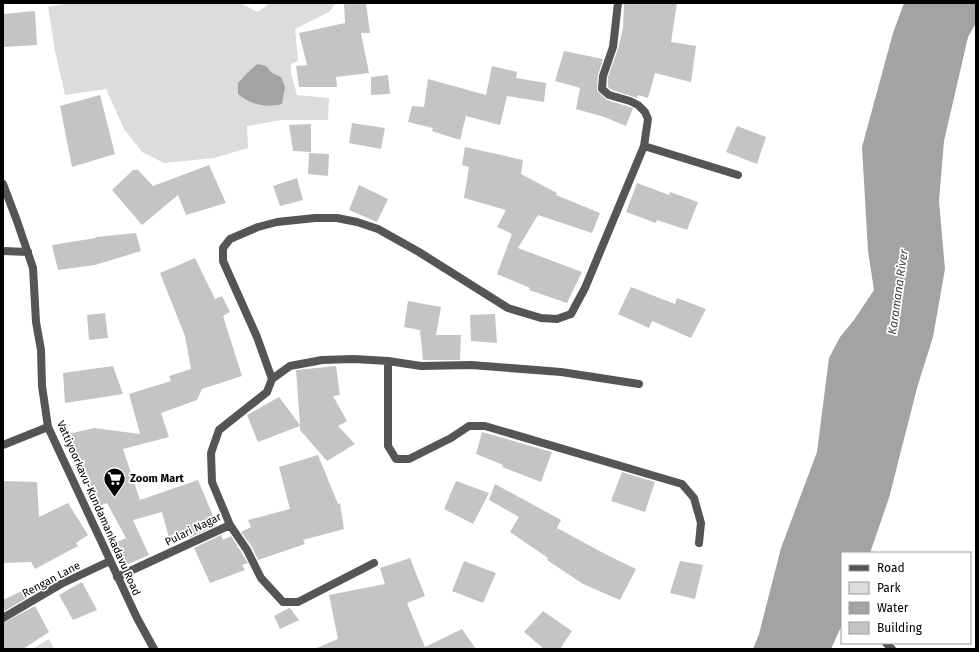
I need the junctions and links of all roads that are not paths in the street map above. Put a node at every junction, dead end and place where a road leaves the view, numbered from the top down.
1 (618, 3) edge
2 (644, 146) junction
3 (738, 175) dead end
4 (3, 184) edge
5 (3, 250) edge
6 (28, 252) junction
7 (388, 361) junction
8 (272, 379) junction
9 (639, 384) dead end
10 (48, 427) junction
11 (3, 445) edge
12 (230, 525) junction
13 (699, 543) dead end
14 (110, 561) junction
15 (374, 563) dead end
16 (118, 576) junction
17 (3, 618) edge
18 (154, 649) edge

1 - 2 street
2 - 3 street
2 - 8 street
4 - 6 street, Vattiyoorkavu-Kundamankadavu Road
5 - 6 street
6 - 10 street, Vattiyoorkavu-Kundamankadavu Road
7 - 8 street
7 - 9 street
7 - 13 street
8 - 12 street, Pulari Nagar
10 - 11 street
10 - 14 street, Vattiyoorkavu-Kundamankadavu Road
12 - 15 street
12 - 16 street, Pulari Nagar
14 - 16 street, Vattiyoorkavu-Kundamankadavu Road
14 - 17 street, Rengan Lane
16 - 18 street, Vattiyoorkavu-Kundamankadavu Road

